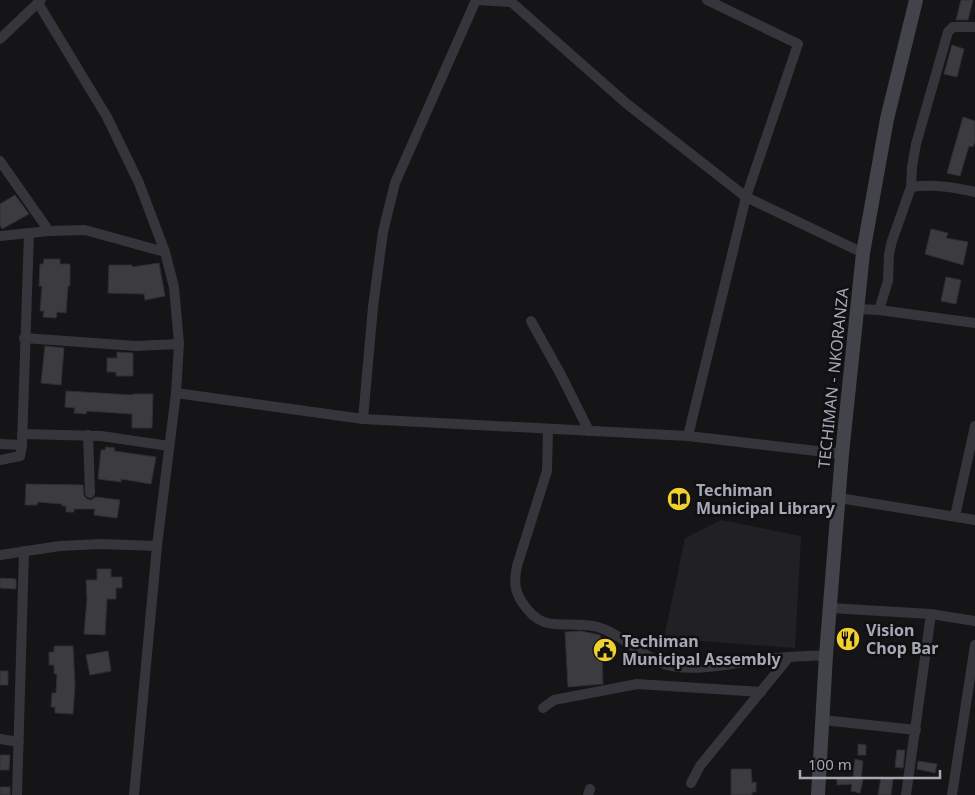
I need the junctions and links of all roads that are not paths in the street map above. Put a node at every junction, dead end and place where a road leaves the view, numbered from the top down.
1 (476, 0) edge
2 (707, 0) edge
3 (916, 0) edge
4 (510, 1) edge
5 (40, 2) edge
6 (975, 27) edge
7 (0, 39) edge
8 (0, 161) edge
9 (912, 187) junction
10 (975, 192) edge
11 (746, 197) junction
12 (49, 231) junction
13 (29, 233) junction
14 (0, 236) edge
15 (165, 252) junction
16 (863, 253) junction
17 (857, 309) junction
18 (879, 310) junction
19 (531, 321) dead end
20 (975, 323) edge
21 (24, 338) junction
22 (179, 344) junction
23 (176, 393) junction
24 (362, 419) junction
25 (975, 426) edge
26 (548, 429) junction
27 (589, 431) junction
28 (22, 434) junction
29 (88, 435) junction
30 (688, 436) junction
31 (0, 444) edge
32 (22, 445) junction
33 (169, 446) junction
34 (842, 454) junction
35 (0, 460) edge
36 (90, 493) dead end
37 (840, 498) junction
38 (955, 516) junction
39 (975, 520) edge
40 (157, 546) junction
41 (24, 551) junction
42 (0, 555) edge
43 (830, 608) junction
44 (931, 614) junction
45 (975, 621) edge
46 (975, 645) edge
47 (826, 655) junction
48 (789, 657) junction
49 (761, 692) junction
50 (543, 708) dead end
51 (823, 720) junction
52 (916, 730) junction
53 (0, 738) edge
54 (19, 742) junction
55 (691, 783) dead end
56 (17, 795) edge
57 (134, 795) edge
58 (818, 795) edge
59 (906, 795) edge
60 (952, 795) edge

1 - 4 street
1 - 24 street
2 - 11 street
3 - 16 main road, TECHIMAN - NKORANZA
4 - 11 street
5 - 7 street
5 - 15 street
6 - 9 street
8 - 12 street
9 - 10 street
9 - 18 street
11 - 16 street
11 - 30 street
12 - 13 street
12 - 15 street
13 - 14 street
13 - 21 street
15 - 22 street
16 - 17 main road, TECHIMAN - NKORANZA
17 - 18 street
17 - 34 main road, TECHIMAN - NKORANZA
18 - 20 street
19 - 27 street
21 - 22 street
21 - 28 street
22 - 23 street
23 - 24 street
23 - 33 street
24 - 26 street
25 - 38 street
26 - 27 street
26 - 48 street
27 - 30 street
28 - 29 street
28 - 32 street
29 - 33 street
29 - 36 street
30 - 34 street
31 - 32 street
32 - 35 street
33 - 40 street
34 - 37 main road, TECHIMAN - NKORANZA
37 - 38 street
37 - 43 main road, TECHIMAN - NKORANZA
38 - 39 street
40 - 41 street
40 - 57 street
41 - 42 street
41 - 54 street
43 - 44 street
43 - 47 main road, TECHIMAN - NKORANZA
44 - 45 street
44 - 52 street
46 - 60 street
47 - 48 street
47 - 51 main road, TECHIMAN - NKORANZA
48 - 49 street
49 - 50 street
49 - 55 street
51 - 52 street
51 - 58 main road, TECHIMAN - NKORANZA
52 - 59 street
53 - 54 street
54 - 56 street

